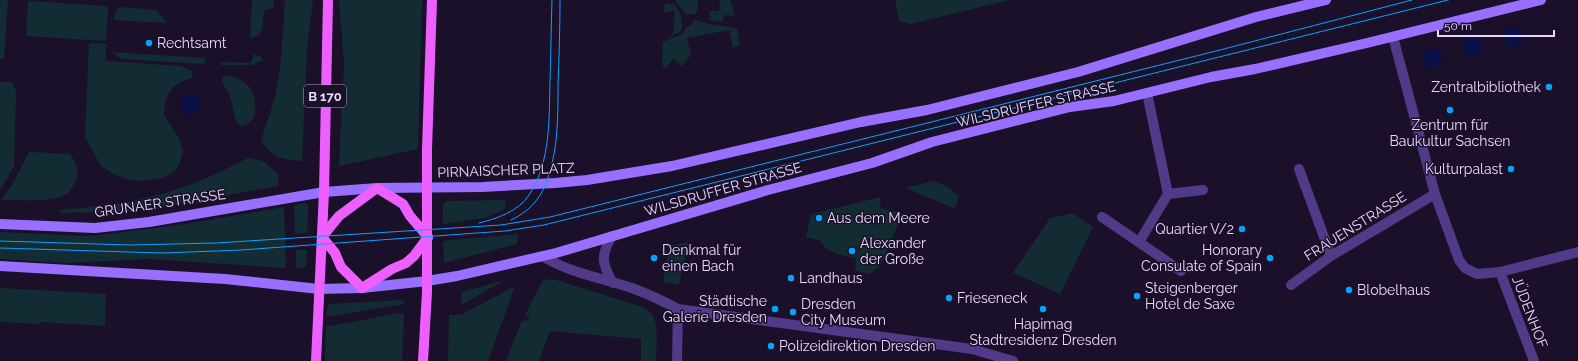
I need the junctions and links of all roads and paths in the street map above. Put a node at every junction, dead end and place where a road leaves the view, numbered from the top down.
1 (328, 0) edge
2 (432, 0) edge
3 (1326, 0) edge
4 (1541, 0) edge
5 (1394, 37) junction
6 (1146, 93) junction
7 (1299, 169) dead end
8 (587, 180) joint
9 (427, 187) junction
10 (377, 188) junction
11 (1203, 190) dead end
12 (324, 192) junction
13 (1168, 194) junction
14 (1435, 194) junction
15 (1102, 217) dead end
16 (0, 224) edge
17 (612, 236) junction
18 (322, 237) junction
19 (428, 237) junction
20 (1139, 242) junction
21 (1578, 252) edge
22 (542, 256) junction
23 (1331, 256) junction
24 (0, 266) edge
25 (1181, 271) dead end
26 (1500, 272) junction
27 (427, 281) junction
28 (613, 283) junction
29 (1291, 285) dead end
30 (362, 288) junction
31 (319, 289) junction
32 (678, 309) junction
33 (316, 361) edge
34 (423, 361) edge
35 (678, 361) edge
36 (1013, 361) edge
37 (1534, 361) edge

1 - 12 main road, B 170
2 - 9 main road
3 - 8 street, WILSDRUFFER STRASSE
4 - 5 street, WILSDRUFFER STRASSE
5 - 6 street, WILSDRUFFER STRASSE
5 - 14 street
6 - 13 street
6 - 17 street, WILSDRUFFER STRASSE
7 - 23 street
8 - 9 street, PIRNAISCHER PLATZ
9 - 10 street, PIRNAISCHER PLATZ
9 - 19 main road, PIRNAISCHER PLATZ
10 - 12 street, PIRNAISCHER PLATZ
10 - 18 main road
10 - 19 main road
11 - 13 street
12 - 16 street, GRUNAER STRASSE
12 - 18 main road, B 170
13 - 20 street
14 - 23 street, FRAUENSTRASSE
14 - 26 street
15 - 20 street
17 - 22 street, WILSDRUFFER STRASSE
17 - 28 street
18 - 30 main road
18 - 31 main road, B 170
19 - 27 main road, PIRNAISCHER PLATZ
19 - 30 main road
20 - 25 street
21 - 26 street
22 - 27 street
22 - 28 street
23 - 29 street, FRAUENSTRASSE
24 - 31 street
26 - 37 street, JÜDENHOF
27 - 30 street
27 - 34 main road, PIRNAISCHER PLATZ
28 - 32 street
30 - 31 street
31 - 33 main road, B 170
32 - 35 street
32 - 36 street

